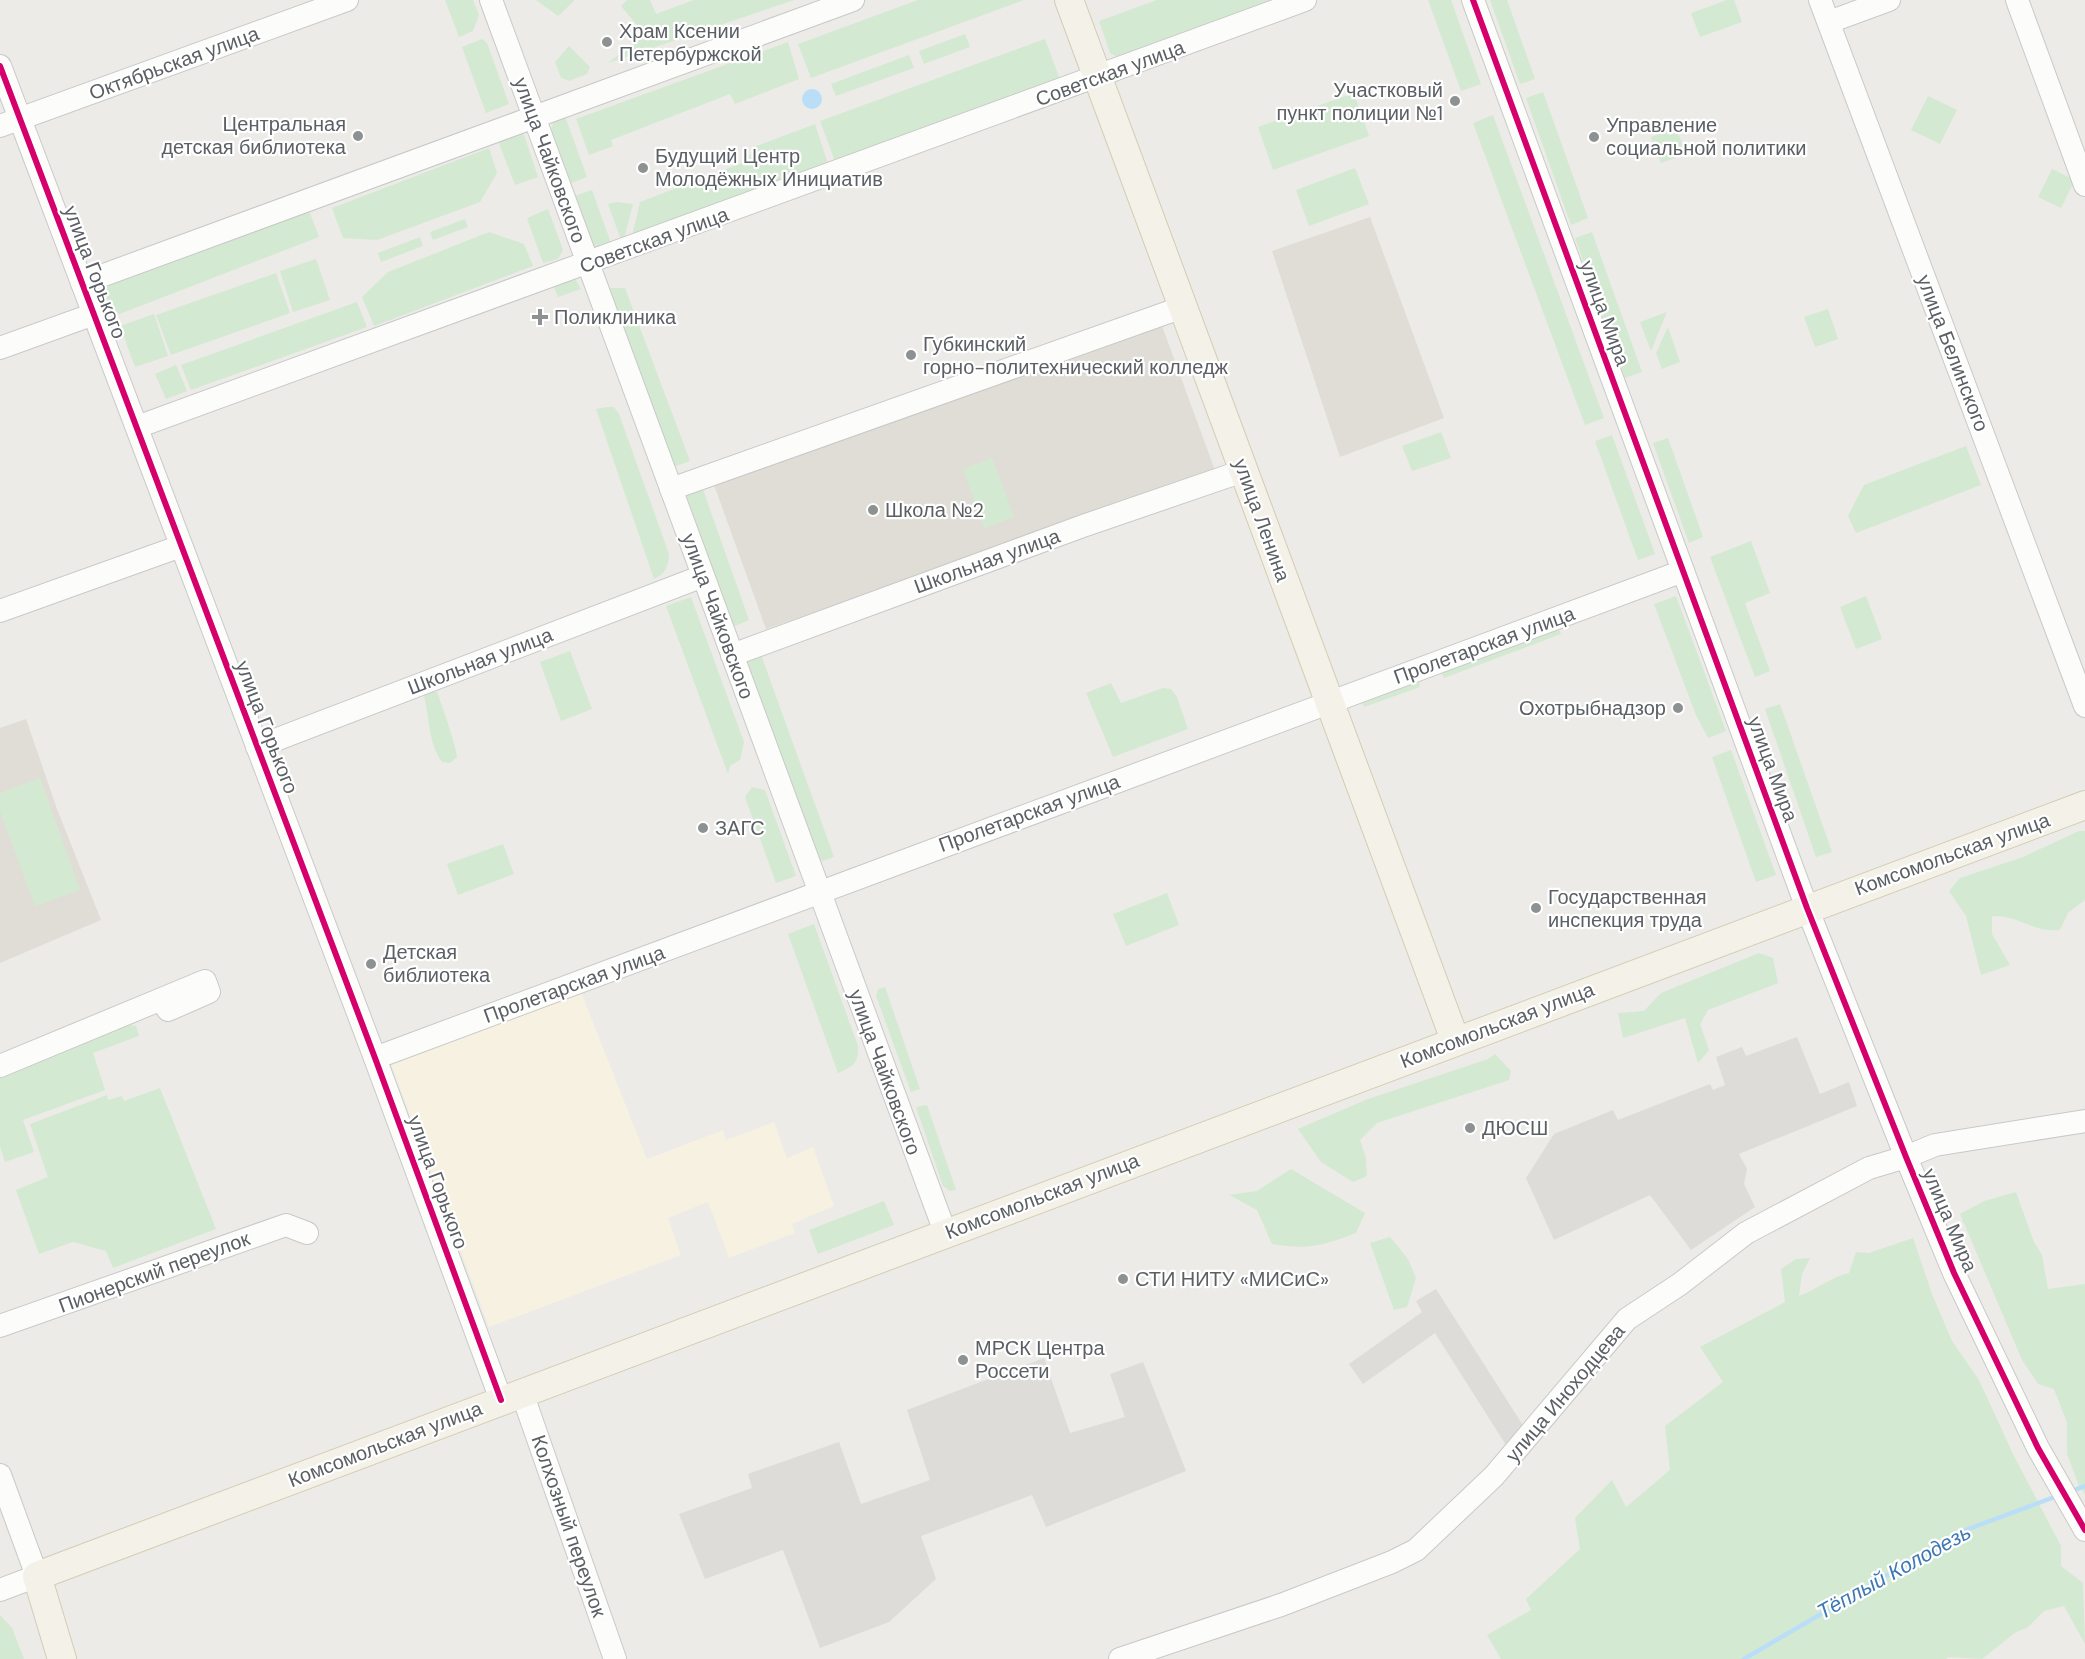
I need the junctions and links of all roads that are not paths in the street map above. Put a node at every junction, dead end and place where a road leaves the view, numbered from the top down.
1 (347, 0) edge
2 (491, 0) edge
3 (853, 0) edge
4 (1069, 0) edge
5 (1305, 0) edge
6 (1473, 0) edge
7 (1820, 0) edge
8 (1889, 0) edge
9 (2017, 0) edge
10 (1829, 22) junction
11 (0, 66) edge
12 (1097, 78) junction
13 (534, 117) junction
14 (10, 122) edge
15 (2085, 185) edge
16 (588, 264) junction
17 (82, 283) junction
18 (1182, 307) junction
19 (93, 314) junction
20 (0, 348) edge
21 (137, 427) junction
22 (1243, 471) junction
23 (671, 489) junction
24 (181, 546) junction
25 (1683, 571) junction
26 (703, 576) junction
27 (0, 611) edge
28 (732, 655) junction
29 (1329, 702) junction
30 (2085, 706) edge
31 (257, 747) junction
32 (2085, 805) edge
33 (819, 891) junction
34 (1807, 908) junction
35 (162, 1001) dead end
36 (1455, 1040) junction
37 (375, 1058) junction
38 (0, 1066) edge
39 (2085, 1121) edge
40 (1906, 1157) junction
41 (945, 1232) junction
42 (308, 1233) dead end
43 (0, 1326) edge
44 (512, 1396) junction
45 (0, 1475) edge
46 (2084, 1529) edge
47 (37, 1576) junction
48 (0, 1590) edge
49 (62, 1659) edge
50 (615, 1659) edge
51 (1120, 1659) edge

1 - 14 street, Октябрьская улица
2 - 13 street, улица Чайковского
3 - 13 street
4 - 12 main road, улица Ленина
5 - 12 street, Советская улица
6 - 25 street, улица Мира
7 - 10 street, улица Белинского
8 - 10 street
9 - 15 street
10 - 30 street, улица Белинского
11 - 14 street, улица Горького
12 - 16 street, Советская улица
12 - 18 main road, улица Ленина
13 - 16 street, улица Чайковского
13 - 17 street
14 - 17 street, улица Горького
16 - 21 street, Советская улица
16 - 23 street, улица Чайковского
17 - 19 street, улица Горького
18 - 22 main road, улица Ленина
18 - 23 street
19 - 20 street
19 - 21 street, улица Горького
21 - 24 street, улица Горького
22 - 28 street, Школьная улица
22 - 29 main road, улица Ленина
23 - 26 street, улица Чайковского
24 - 27 street
24 - 31 street, улица Горького
25 - 29 street, Пролетарская улица
25 - 34 street, улица Мира
26 - 28 street, улица Чайковского
26 - 31 street, Школьная улица
28 - 33 street, улица Чайковского
29 - 33 street, Пролетарская улица
29 - 36 main road, улица Ленина
31 - 37 street, улица Горького
32 - 34 main road, Комсомольская улица
33 - 37 street, Пролетарская улица
33 - 41 street, улица Чайковского
34 - 36 main road, Комсомольская улица
34 - 40 street, улица Мира
35 - 38 street
36 - 41 main road, Комсомольская улица
37 - 44 street, улица Горького
39 - 40 street, улица Иноходцева
40 - 46 street, улица Мира
40 - 51 street, улица Иноходцева
41 - 44 main road, Комсомольская улица
42 - 43 street, Пионерский переулок
44 - 47 main road, Комсомольская улица
44 - 50 street, Колхозный переулок
45 - 47 street
47 - 48 street, Комсомольская улица
47 - 49 main road

